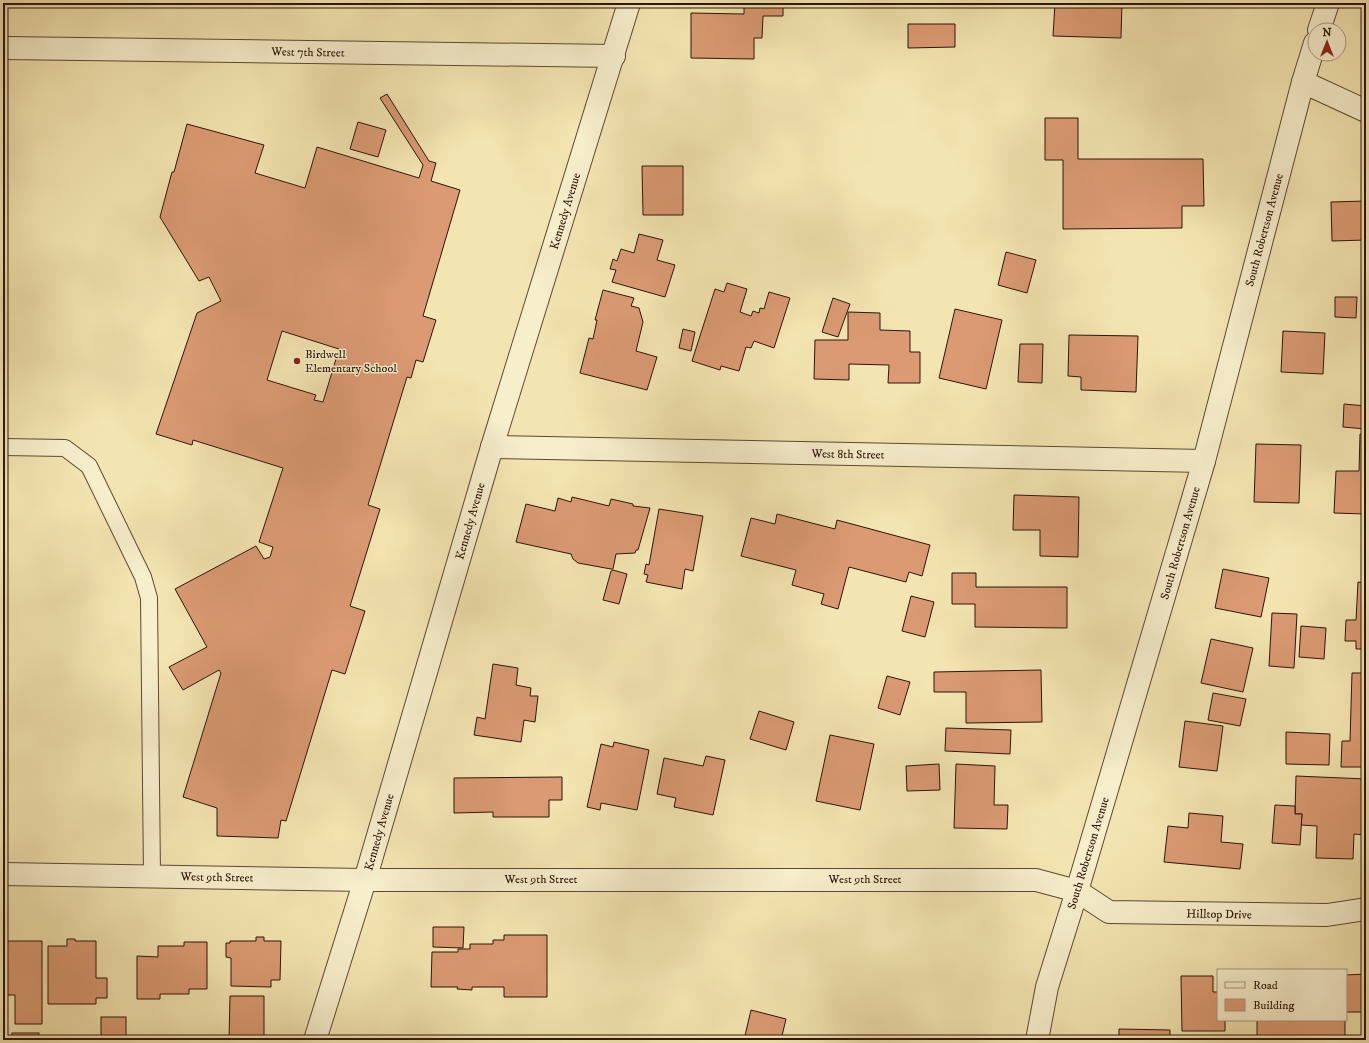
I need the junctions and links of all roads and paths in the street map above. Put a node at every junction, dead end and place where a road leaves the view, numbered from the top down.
1 (629, 3) edge
2 (1328, 3) edge
3 (1322, 22) edge
4 (3, 48) edge
5 (614, 56) junction
6 (1309, 62) edge
7 (1303, 82) junction
8 (1366, 110) edge
9 (3, 447) edge
10 (492, 447) junction
11 (1204, 461) junction
12 (3, 874) edge
13 (152, 876) junction
14 (365, 880) junction
15 (1077, 891) junction
16 (1366, 909) edge
17 (315, 1040) edge
18 (1037, 1040) edge

1 - 5 street, Kennedy Avenue
2 - 3 street
4 - 5 street, West 7th Street
5 - 10 street, Kennedy Avenue
6 - 7 street, South Robertson Avenue
7 - 8 street
7 - 11 street, South Robertson Avenue
9 - 13 lane
10 - 11 street, West 8th Street
10 - 14 street, Kennedy Avenue
11 - 15 street, South Robertson Avenue
12 - 13 street, West 9th Street
13 - 14 street, West 9th Street
14 - 15 street, West 9th Street
14 - 17 street, Kennedy Avenue
15 - 16 street, Hilltop Drive
15 - 18 street, South Robertson Avenue

